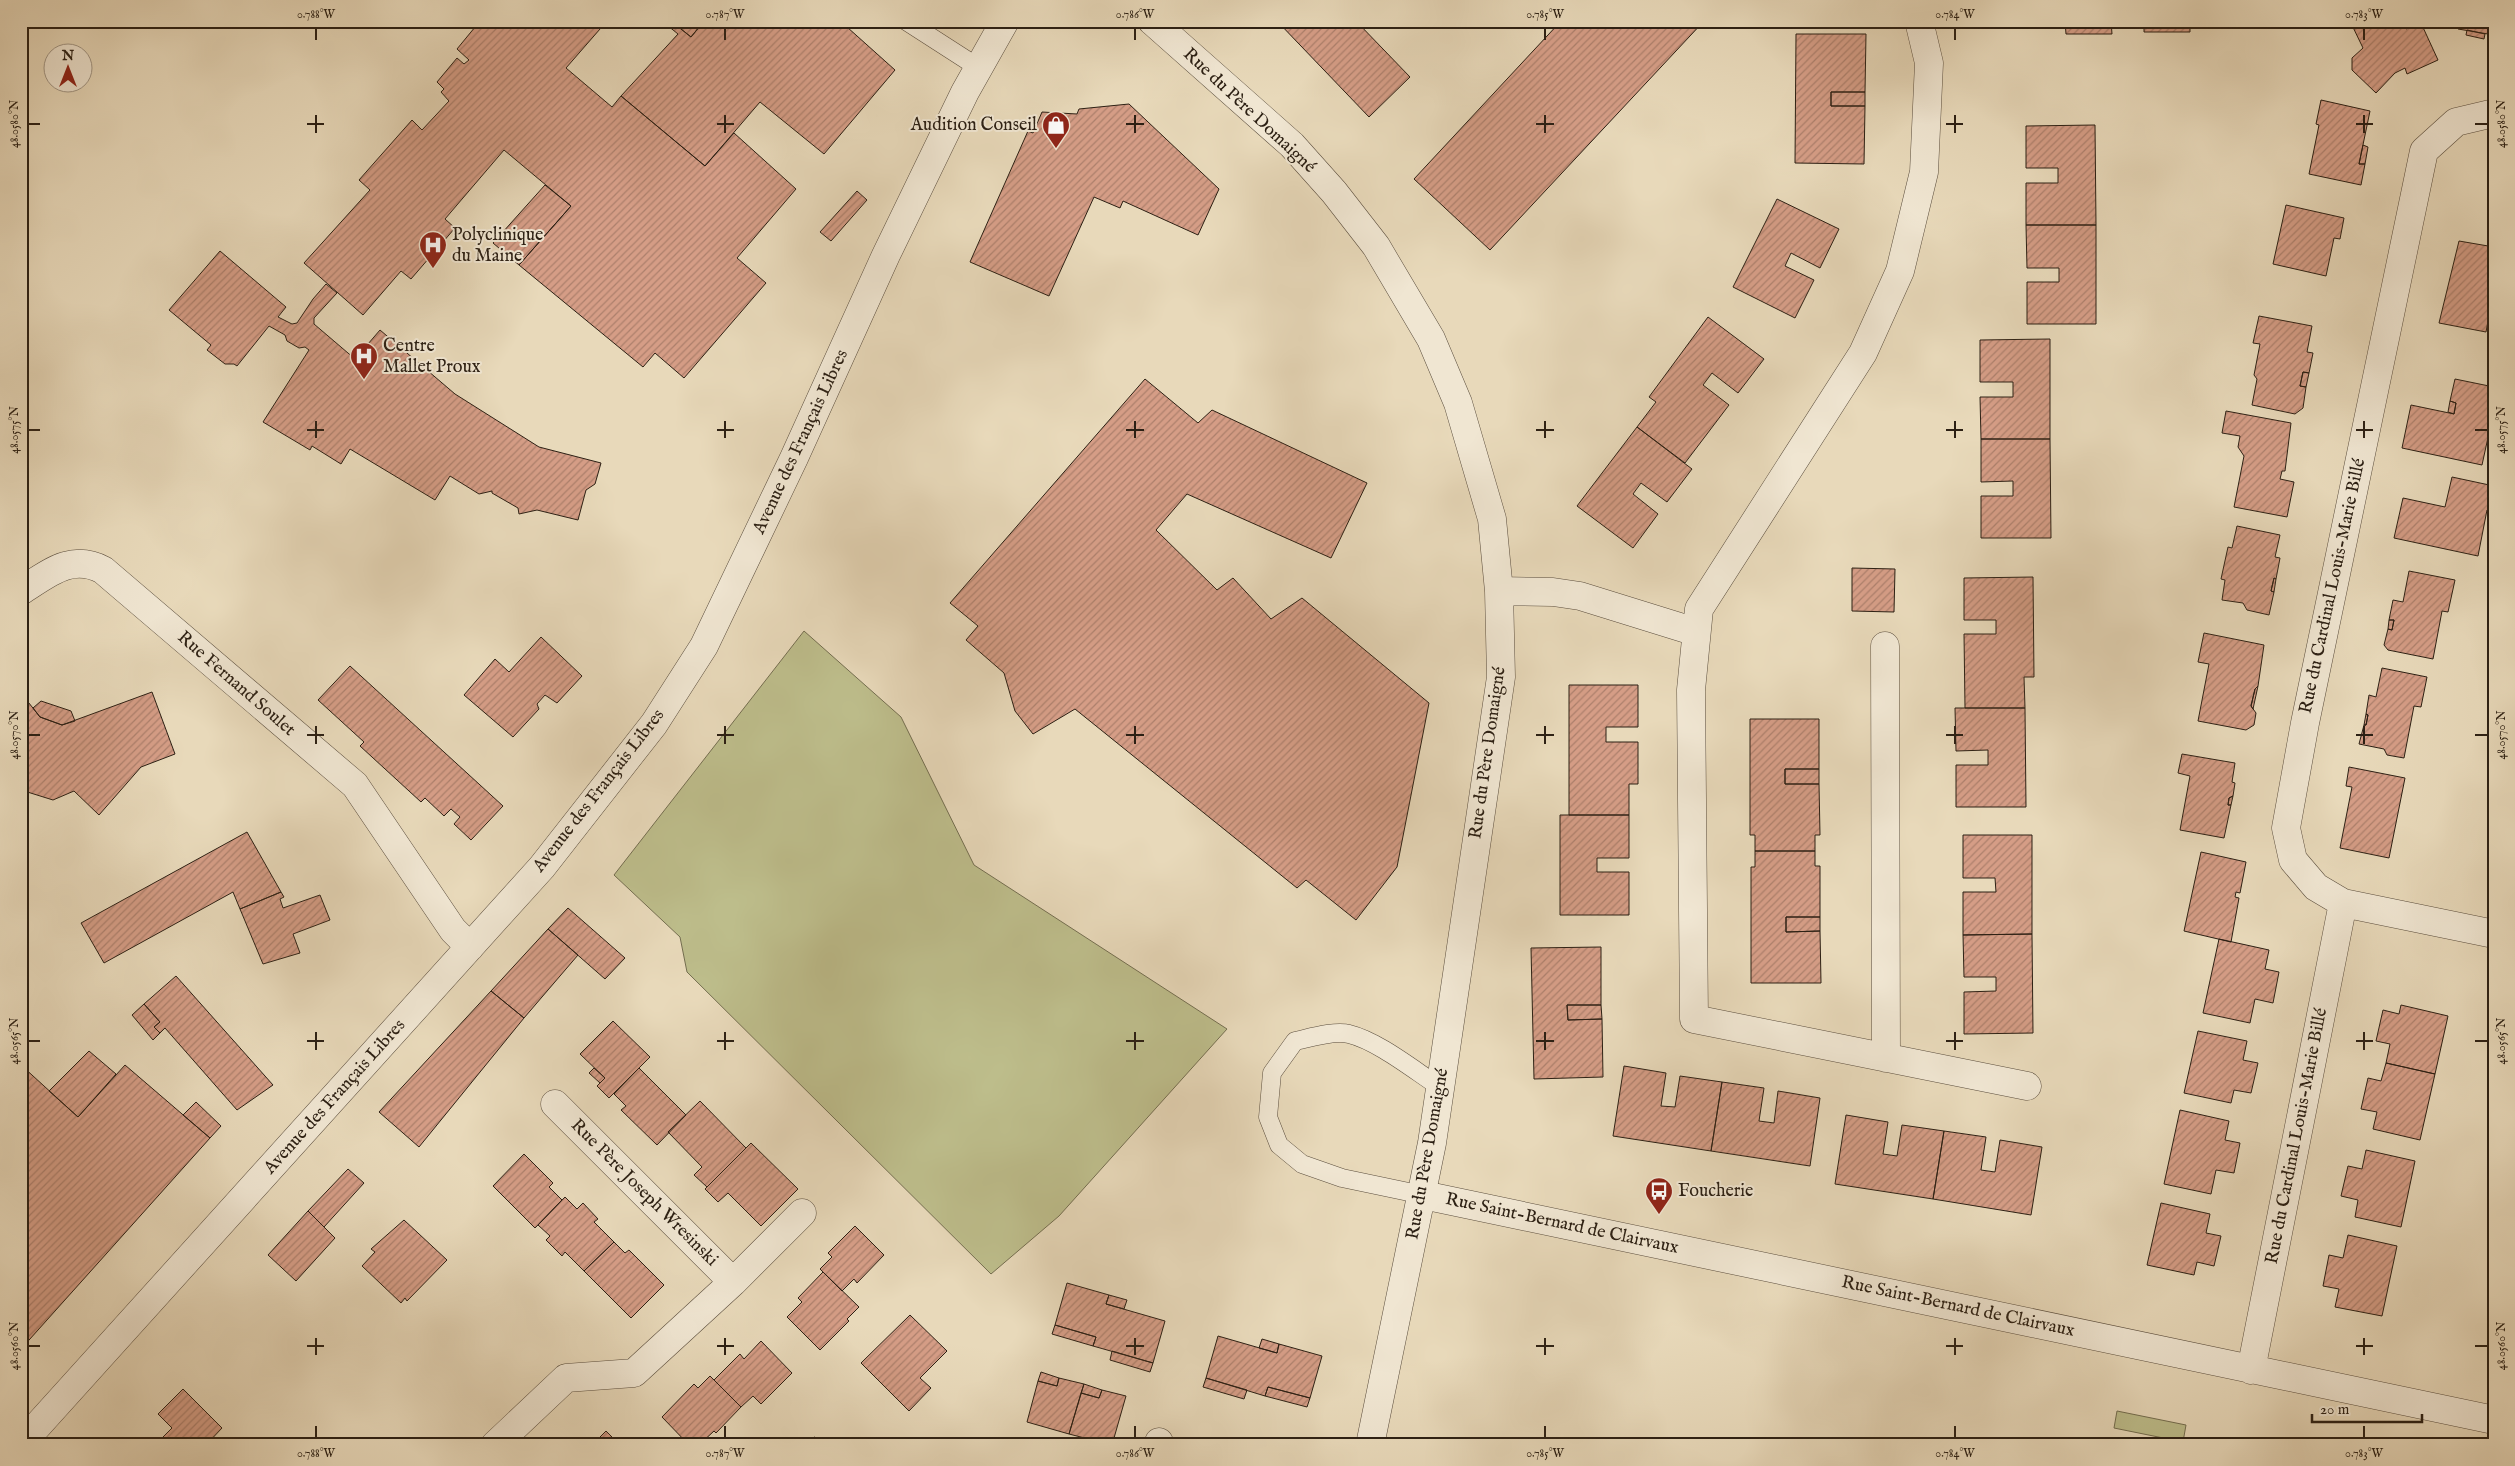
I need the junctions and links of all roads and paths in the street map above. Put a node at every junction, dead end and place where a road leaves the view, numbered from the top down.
1 (906, 21) edge
2 (1005, 21) edge
3 (1152, 21) edge
4 (1919, 21) edge
5 (979, 68) junction
6 (2494, 112) edge
7 (21, 591) edge
8 (1499, 591) junction
9 (1696, 632) junction
10 (1885, 646) dead end
11 (2344, 903) junction
12 (2494, 934) edge
13 (470, 947) junction
14 (1886, 1058) junction
15 (2027, 1086) dead end
16 (1440, 1087) junction
17 (554, 1104) dead end
18 (1423, 1195) junction
19 (802, 1212) dead end
20 (733, 1282) junction
21 (2251, 1370) junction
22 (2494, 1420) edge
23 (21, 1444) edge
24 (495, 1445) edge
25 (1370, 1445) edge

1 - 5 lane
2 - 5 street, Avenue des Français Libres
3 - 8 street, Rue du Père Domaigné
4 - 9 street
5 - 13 street, Avenue des Français Libres
6 - 11 street, Rue du Cardinal Louis-Marie Billé
7 - 13 street, Rue Fernand Soulet
8 - 9 street
8 - 16 street, Rue du Père Domaigné
9 - 14 street
10 - 14 street
11 - 12 street, Rue du Cardinal Louis-Marie Billé
11 - 21 street, Rue du Cardinal Louis-Marie Billé
13 - 23 street, Avenue des Français Libres
14 - 15 street
16 - 18 street, Rue du Père Domaigné
16 - 18 lane
17 - 20 street, Rue Père Joseph Wresinski
18 - 21 street, Rue Saint-Bernard de Clairvaux
18 - 25 street, Rue du Père Domaigné
19 - 20 street, Rue Père Joseph Wresinski
20 - 24 street, Rue Père Joseph Wresinski
21 - 22 street, Rue Saint-Bernard de Clairvaux

